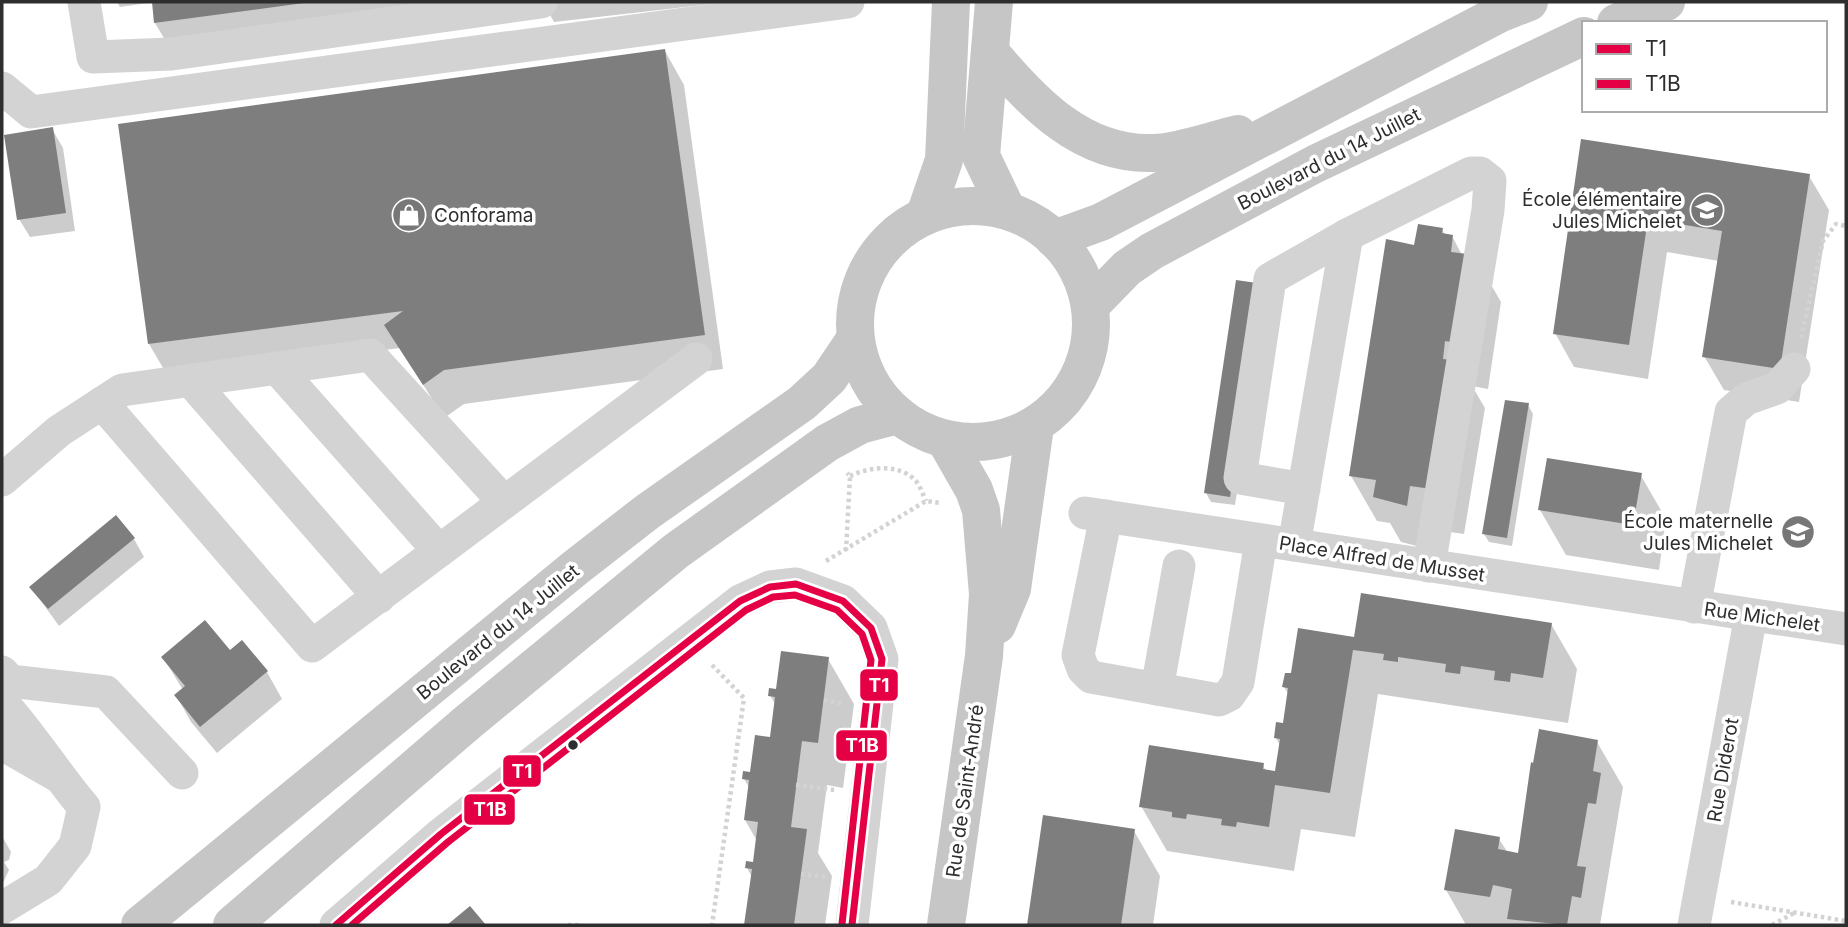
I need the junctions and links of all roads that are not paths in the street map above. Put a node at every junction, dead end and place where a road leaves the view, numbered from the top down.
1 (84, 2) edge
2 (541, 2) edge
3 (848, 2) edge
4 (951, 2) edge
5 (994, 2) edge
6 (1529, 2) edge
7 (1666, 2) edge
8 (1621, 21) edge
9 (1582, 37) edge
10 (990, 52) junction
11 (2, 88) edge
12 (1292, 121) junction
13 (1005, 206) junction
14 (925, 215) junction
15 (1347, 236) junction
16 (1054, 239) junction
17 (1090, 306) junction
18 (854, 341) junction
19 (696, 359) dead end
20 (277, 368) junction
21 (1794, 369) road end
22 (191, 381) junction
23 (102, 403) junction
24 (898, 415) junction
25 (1035, 426) junction
26 (946, 441) junction
27 (2, 480) edge
28 (1304, 489) junction
29 (504, 502) junction
30 (1261, 541) junction
31 (1294, 545) junction
32 (439, 551) junction
33 (1179, 566) dead end
34 (1429, 566) junction
35 (379, 597) junction
36 (1687, 605) junction
37 (1751, 615) junction
38 (1846, 629) edge
39 (984, 656) junction
40 (2, 672) edge
41 (1157, 689) junction
42 (2, 702) edge
43 (2, 744) edge
44 (182, 773) dead end
45 (56, 775) junction
46 (2, 908) edge
47 (1697, 911) edge
48 (153, 914) edge
49 (128, 925) edge
50 (232, 925) edge
51 (335, 925) edge
52 (852, 925) edge
53 (946, 925) edge

1 - 2 street
3 - 11 street
4 - 14 main road
5 - 10 main road
6 - 12 main road
7 - 8 main road
9 - 17 main road, Boulevard du 14 Juillet
10 - 12 main road
10 - 13 main road
12 - 16 main road
13 - 14 main road
13 - 16 main road
14 - 18 main road
15 - 28 street
15 - 28 street
15 - 34 street
16 - 17 main road
17 - 25 main road
18 - 24 main road
18 - 48 main road, Boulevard du 14 Juillet
19 - 29 street
20 - 22 street
20 - 29 street
20 - 32 street
21 - 36 street
22 - 23 street
22 - 35 street
23 - 27 street
23 - 35 street
24 - 26 main road
24 - 50 main road
25 - 26 main road
25 - 39 main road, Rue de Saint-André
26 - 39 main road, Rue de Saint-André
28 - 31 street
29 - 32 street
30 - 31 street, Place Alfred de Musset
30 - 41 street
30 - 41 street, Place Alfred de Musset
31 - 34 street, Place Alfred de Musset
32 - 35 street
33 - 41 street
34 - 36 street, Place Alfred de Musset
36 - 37 street, Rue Michelet
37 - 38 street, Rue Michelet
37 - 47 street, Rue Diderot
39 - 53 main road, Rue de Saint-André
40 - 44 street
42 - 45 street
43 - 45 street
45 - 46 street
48 - 49 street
51 - 52 street

